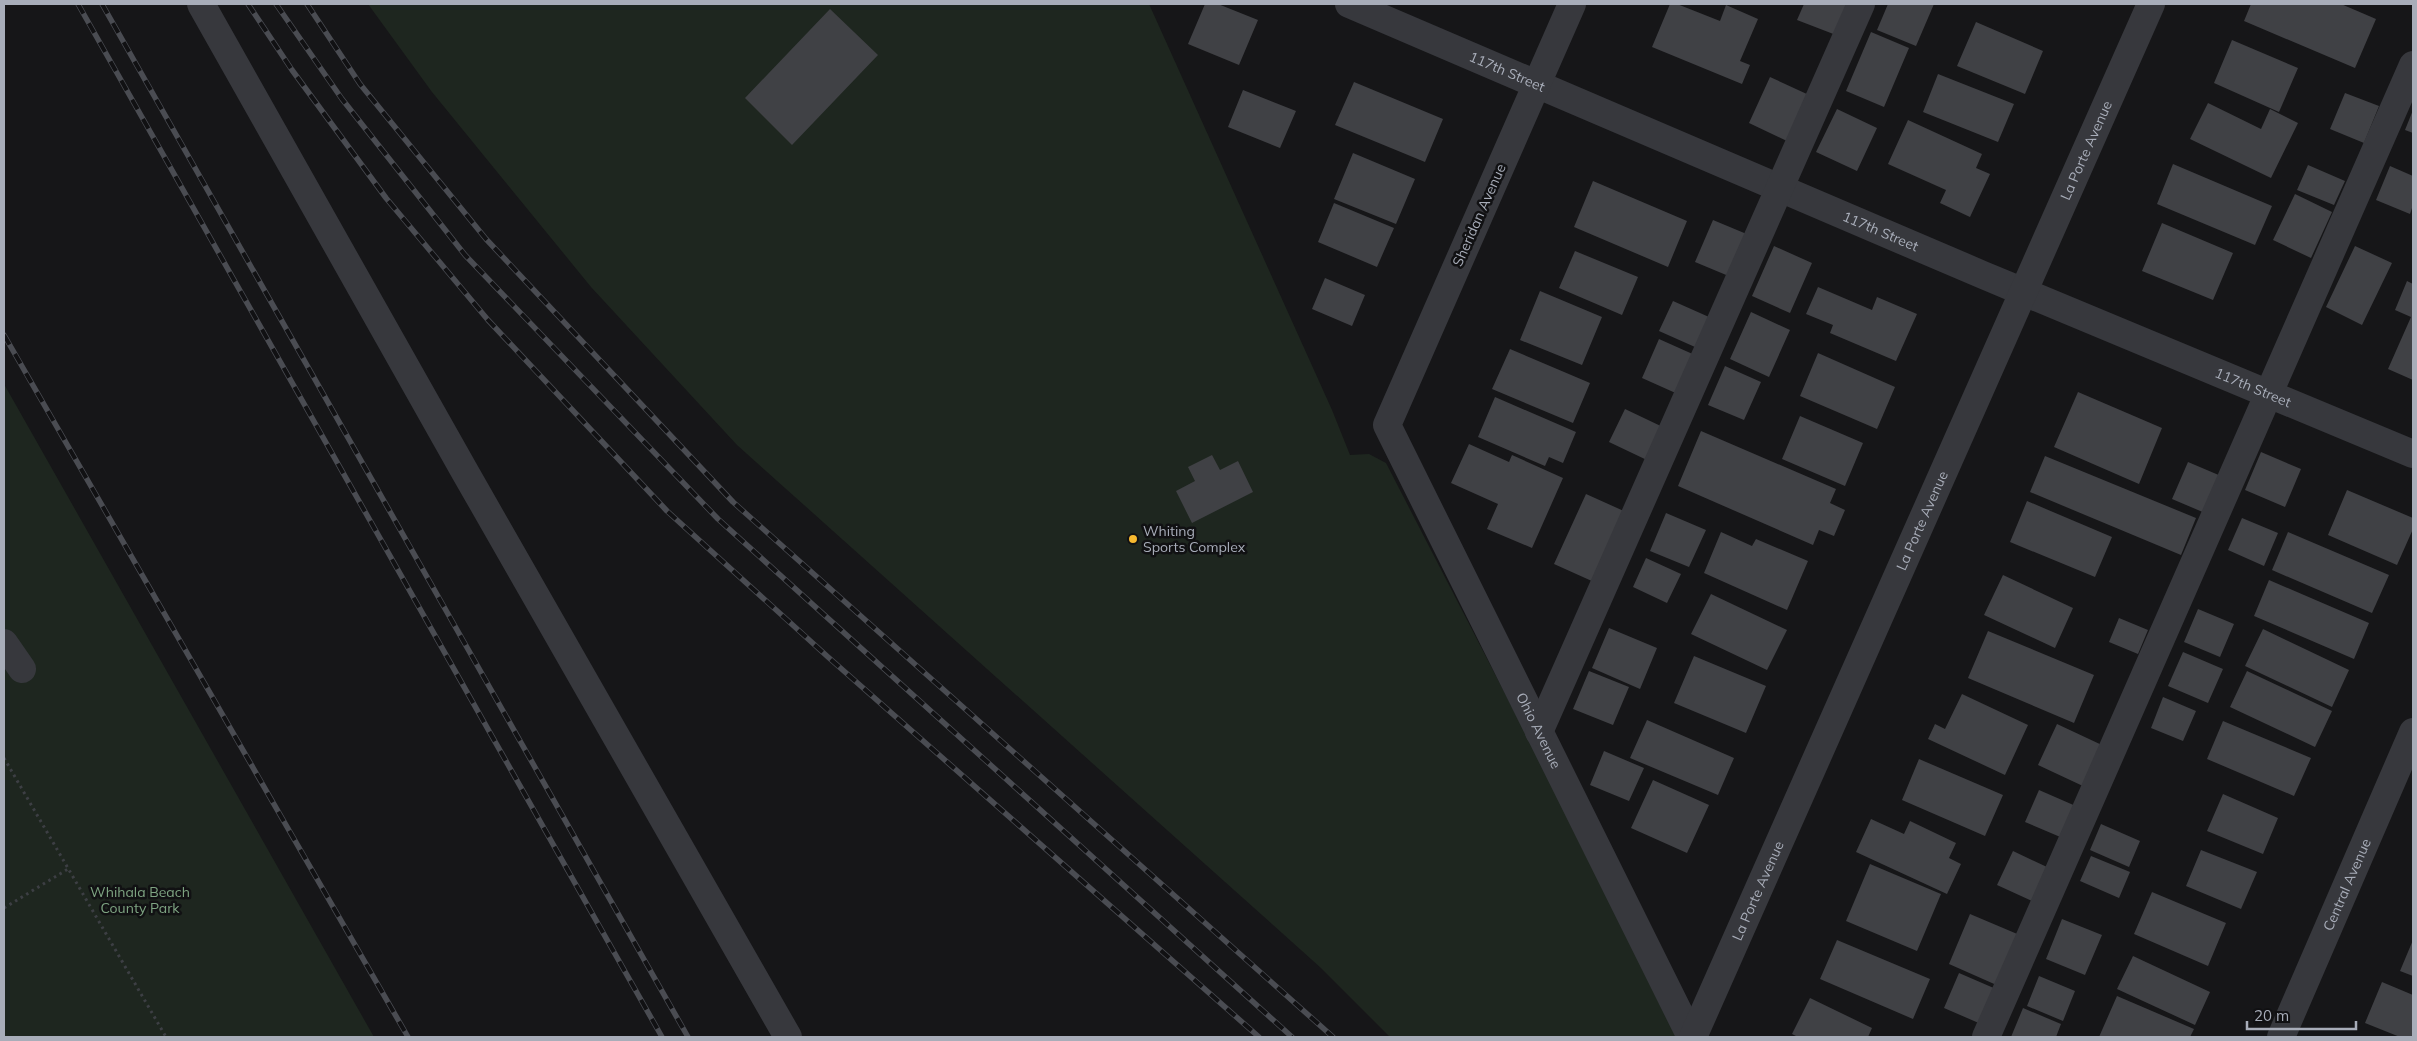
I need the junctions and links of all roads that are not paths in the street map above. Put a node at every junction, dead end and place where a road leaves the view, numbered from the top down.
1 (201, 4) edge
2 (1349, 4) edge
3 (1572, 4) edge
4 (1860, 4) edge
5 (2151, 4) edge
6 (2413, 65) edge
7 (1536, 85) junction
8 (1779, 188) junction
9 (2025, 292) junction
10 (2269, 394) junction
11 (1387, 426) joint
12 (2413, 454) edge
13 (4, 643) edge
14 (22, 669) dead end
15 (1539, 732) junction
16 (2413, 732) edge
17 (788, 1037) edge
18 (1692, 1037) edge
19 (1986, 1037) edge
20 (2280, 1037) edge

1 - 17 street
2 - 7 street, 117th Street
3 - 7 street, Sheridan Avenue
4 - 8 street
5 - 9 street, La Porte Avenue
6 - 10 street
7 - 8 street, 117th Street
7 - 11 street, Sheridan Avenue
8 - 9 street, 117th Street
8 - 15 street
9 - 10 street, 117th Street
9 - 18 street, La Porte Avenue
10 - 12 street, 117th Street
10 - 19 street
11 - 15 street, Ohio Avenue
13 - 14 street
15 - 18 street, Ohio Avenue
16 - 20 street, Central Avenue

